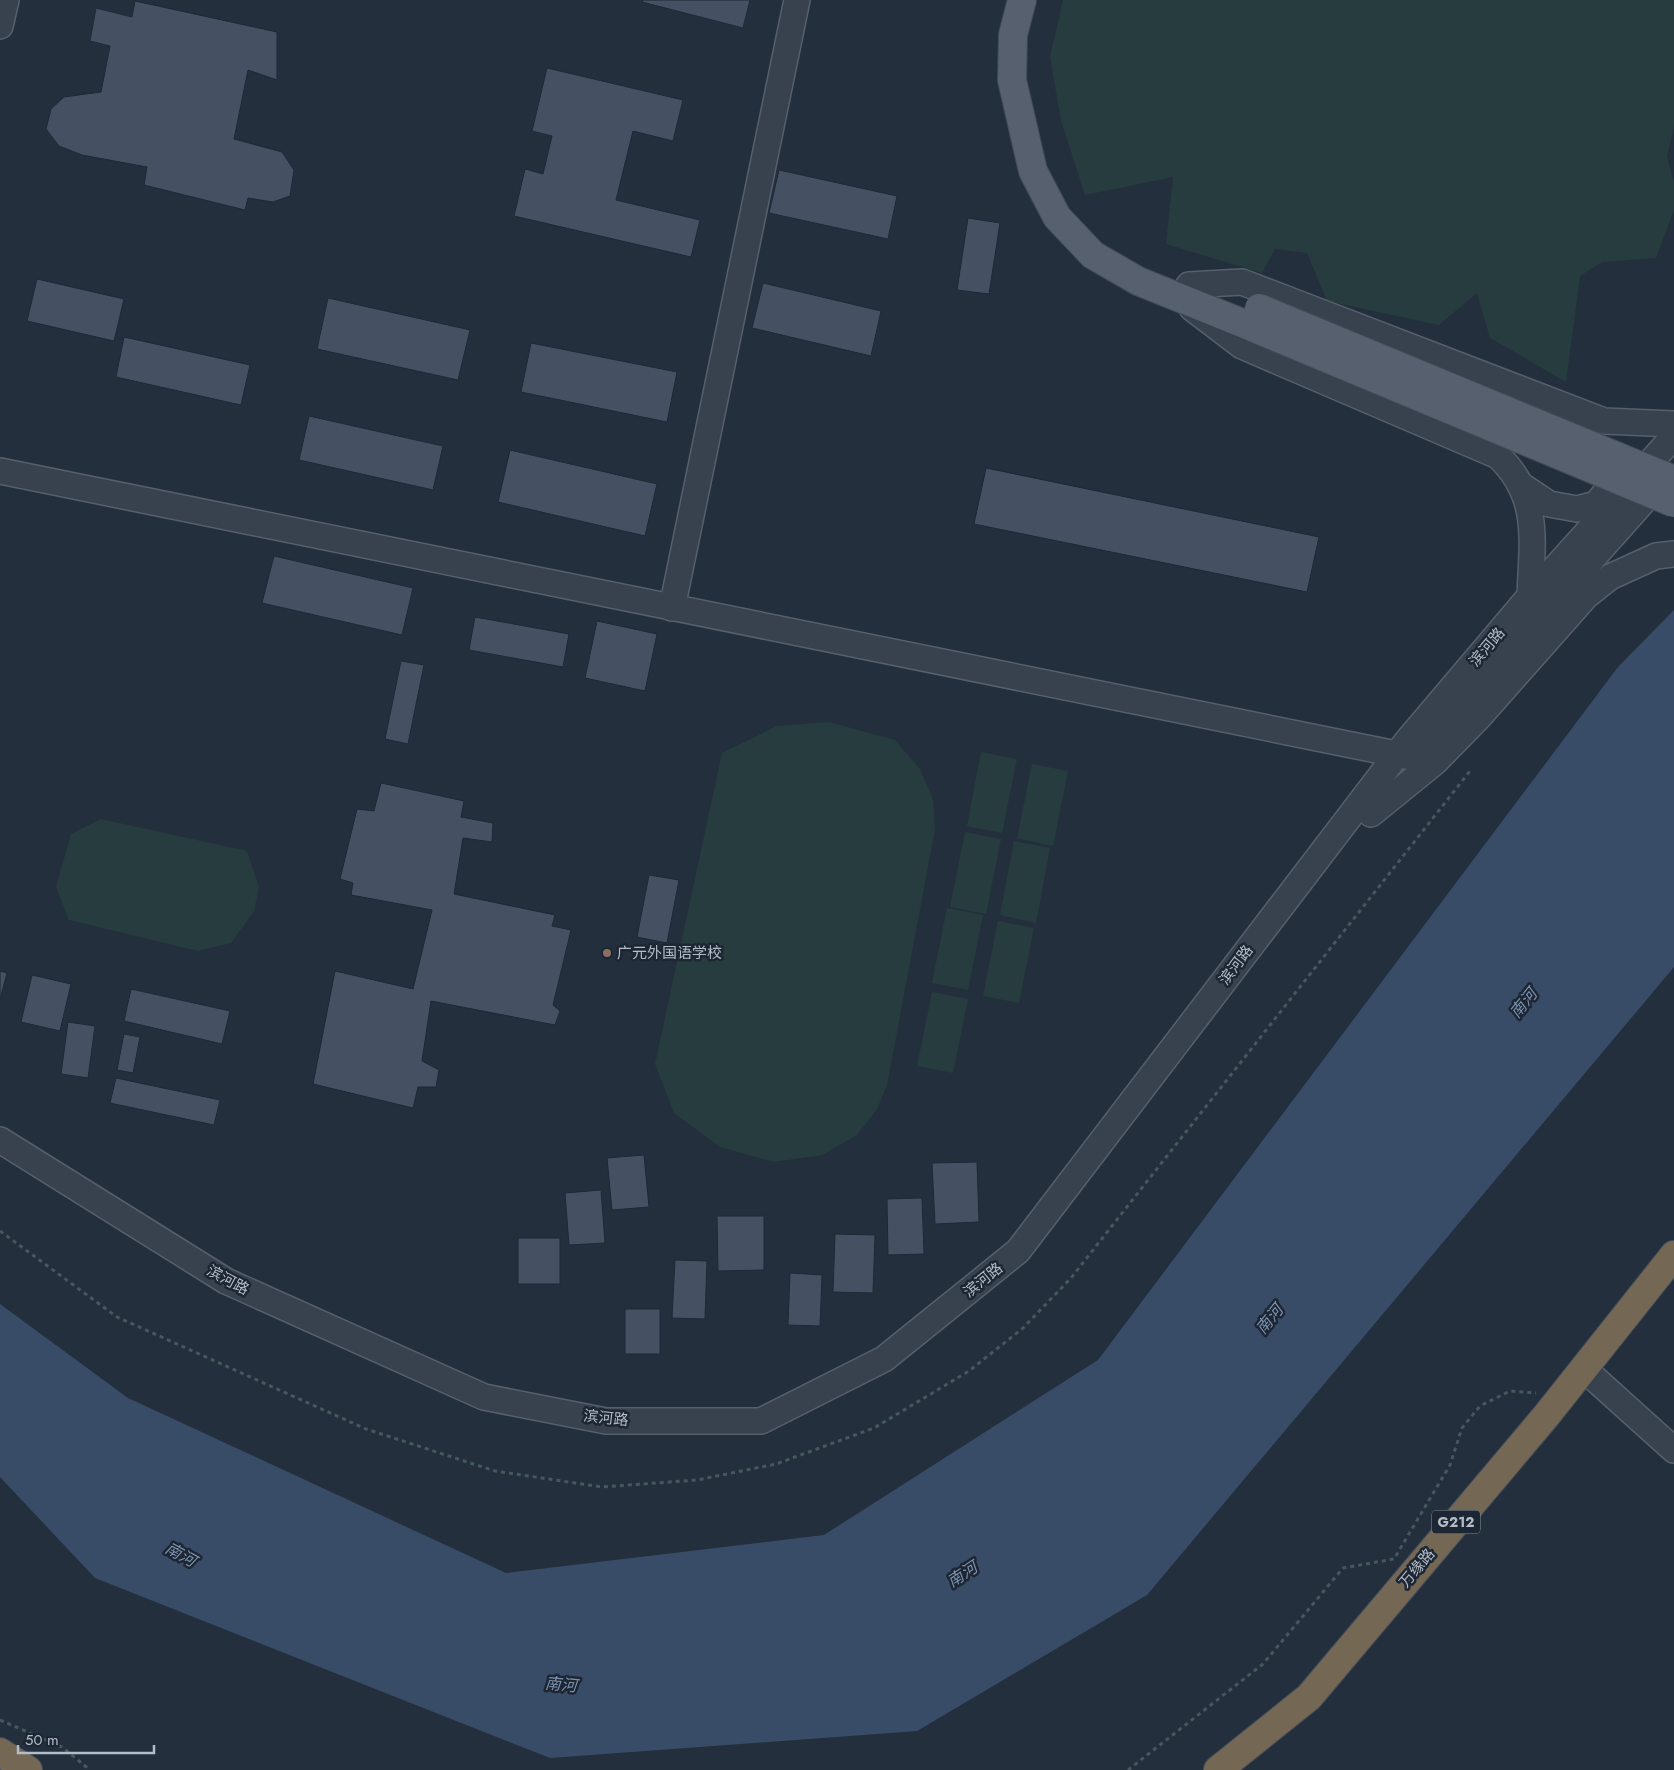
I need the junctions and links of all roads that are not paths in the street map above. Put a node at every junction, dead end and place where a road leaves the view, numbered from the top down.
1 (6, 0) edge
2 (797, 0) edge
3 (1022, 0) edge
4 (1038, 0) edge
5 (0, 26) edge
6 (1184, 292) junction
7 (1256, 318) junction
8 (1604, 421) junction
9 (1674, 424) edge
10 (1674, 436) edge
11 (0, 454) edge
12 (1674, 467) edge
13 (0, 471) edge
14 (1674, 480) edge
15 (1522, 486) junction
16 (1674, 503) edge
17 (1674, 554) edge
18 (1530, 596) junction
19 (674, 602) junction
20 (1417, 752) junction
21 (0, 1140) edge
22 (0, 1161) edge
23 (1674, 1255) edge
24 (1674, 1279) edge
25 (1594, 1378) junction
26 (1674, 1450) edge
27 (0, 1752) edge
28 (28, 1770) edge
29 (1218, 1770) edge
30 (1242, 1770) edge

1 - 5 street
2 - 19 street
3 - 6 main road
4 - 6 main road
6 - 7 main road
6 - 8 street
6 - 15 street
7 - 14 main road, bridge
7 - 16 main road, bridge
8 - 9 street
8 - 15 street
10 - 18 street, 滨河路
11 - 19 street
12 - 20 street, 滨河路
13 - 19 street
15 - 18 street
17 - 20 street
18 - 20 street, 滨河路
19 - 20 street
20 - 21 street, 滨河路
20 - 22 street, 滨河路
23 - 29 highway, 万缘路 / G212
24 - 25 highway, 万缘路 / G212
25 - 26 street
25 - 30 highway, 万缘路 / G212
27 - 28 highway

